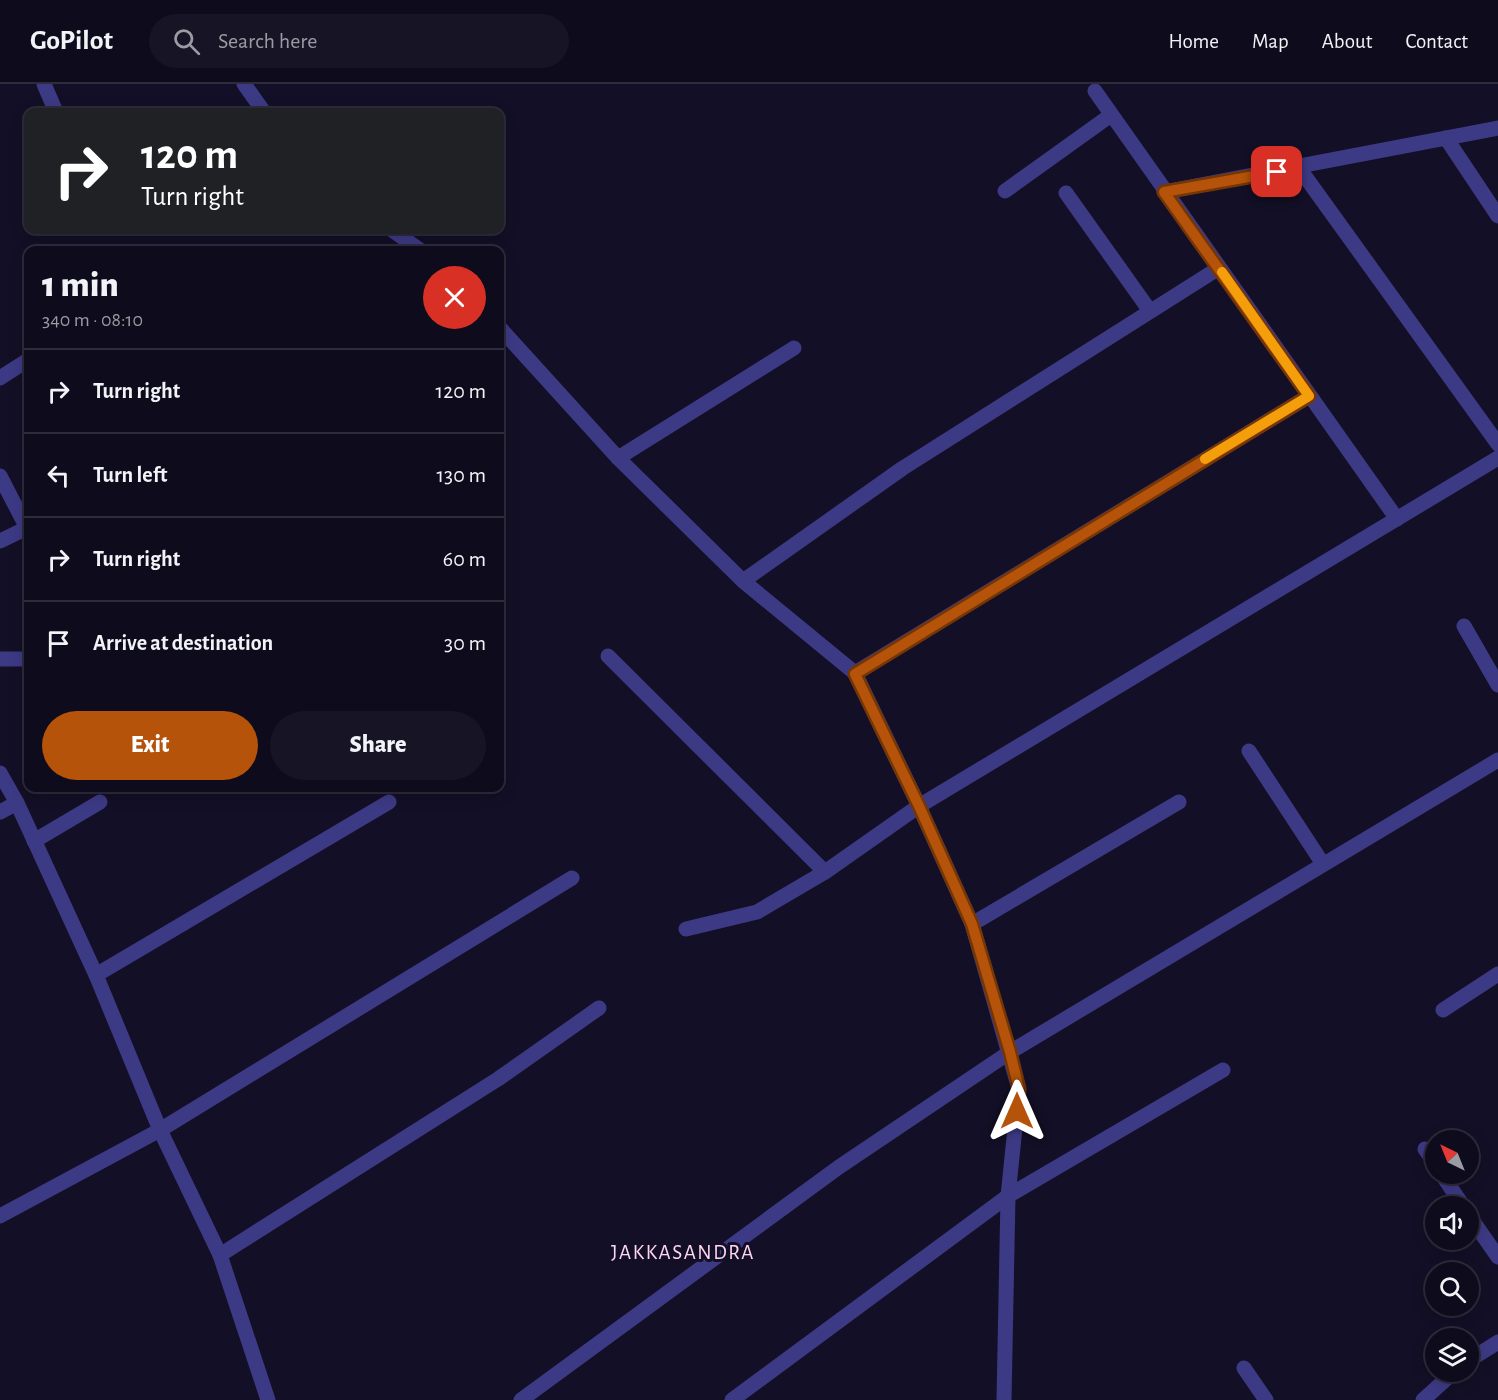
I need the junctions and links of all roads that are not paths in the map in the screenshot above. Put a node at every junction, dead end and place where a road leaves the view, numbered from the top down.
1 (44, 84) edge
2 (244, 84) edge
3 (1095, 91) dead end
4 (54, 108) edge
5 (261, 108) edge
6 (1111, 115) junction
7 (1498, 128) edge
8 (1446, 138) junction
9 (1299, 168) junction
10 (1005, 191) dead end
11 (1164, 192) junction
12 (1066, 193) dead end
13 (1498, 216) edge
14 (398, 234) edge
15 (414, 246) edge
16 (1219, 268) junction
17 (1150, 311) junction
18 (504, 331) edge
19 (794, 348) dead end
20 (24, 363) edge
21 (0, 378) edge
22 (1309, 396) junction
23 (1498, 444) edge
24 (618, 458) junction
25 (1498, 458) edge
26 (0, 476) edge
27 (1398, 519) junction
28 (24, 522) edge
29 (24, 529) edge
30 (0, 541) edge
31 (743, 581) junction
32 (1464, 626) dead end
33 (608, 656) dead end
34 (0, 659) edge
35 (24, 659) edge
36 (855, 674) junction
37 (1498, 685) edge
38 (1249, 751) dead end
39 (1498, 760) edge
40 (0, 773) edge
41 (100, 802) dead end
42 (389, 802) dead end
43 (1179, 802) dead end
44 (17, 803) junction
45 (919, 806) junction
46 (0, 812) edge
47 (34, 841) junction
48 (1323, 864) junction
49 (825, 872) junction
50 (572, 878) dead end
51 (972, 924) junction
52 (686, 929) dead end
53 (1498, 974) edge
54 (96, 975) junction
55 (599, 1008) dead end
56 (1443, 1010) dead end
57 (1010, 1052) junction
58 (1223, 1070) dead end
59 (160, 1130) junction
60 (1008, 1196) junction
61 (0, 1216) edge
62 (1479, 1230) edge
63 (220, 1255) junction
64 (1498, 1257) edge
65 (1498, 1342) edge
66 (1479, 1354) edge
67 (1244, 1368) dead end
68 (1443, 1382) edge
69 (267, 1400) edge
70 (521, 1400) edge
71 (732, 1400) edge
72 (1004, 1400) edge
73 (1266, 1400) edge
74 (1423, 1400) edge

1 - 4 street
2 - 5 street
3 - 6 street
6 - 10 street
6 - 11 street
7 - 8 street
8 - 9 street
8 - 13 street
9 - 11 street
9 - 23 street
11 - 16 street
12 - 17 street
14 - 15 street
16 - 17 street
16 - 22 street
17 - 31 street
18 - 24 street
19 - 24 street
20 - 21 street
22 - 27 street
22 - 36 street
24 - 31 street
25 - 27 street
26 - 28 street
27 - 45 street
29 - 30 street
31 - 36 street
32 - 37 street
33 - 49 street
34 - 35 street
36 - 45 street
38 - 48 street
39 - 48 street
40 - 44 street
41 - 47 street
42 - 54 street
43 - 51 street
44 - 46 street
44 - 47 street
45 - 49 street
45 - 51 street
47 - 54 street
48 - 57 street
49 - 52 street
50 - 59 street
51 - 57 street
53 - 56 street
54 - 59 street
55 - 63 street
57 - 60 street
57 - 70 street
58 - 60 street
59 - 61 street
59 - 63 street
60 - 71 street
60 - 72 street
62 - 64 street
63 - 69 street
65 - 66 street
67 - 73 street
68 - 74 street

